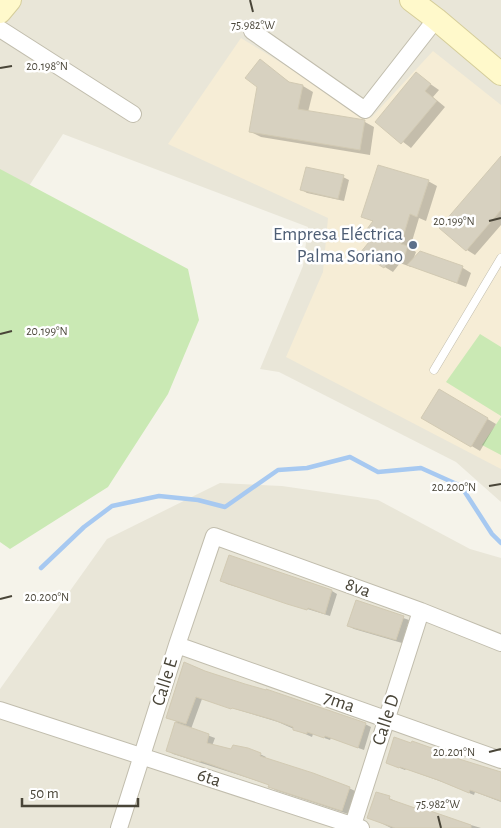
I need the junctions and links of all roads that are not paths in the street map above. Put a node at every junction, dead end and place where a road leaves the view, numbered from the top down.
1 (10, 0) edge
2 (411, 0) edge
3 (0, 12) edge
4 (436, 19) junction
5 (0, 29) edge
6 (252, 31) dead end
7 (501, 74) edge
8 (133, 114) dead end
9 (501, 258) edge
10 (434, 370) dead end
11 (214, 536) joint
12 (421, 611) junction
13 (501, 642) edge
14 (177, 645) junction
15 (1, 716) edge
16 (386, 718) junction
17 (143, 756) junction
18 (501, 760) edge
19 (355, 827) edge
20 (119, 828) edge

1 - 3 main road
2 - 4 main road
4 - 6 street
4 - 7 main road
5 - 8 street
9 - 10 lane
11 - 12 street, 8va
11 - 14 street, Calle E
12 - 13 street, 8va
12 - 16 street, Calle D
14 - 16 street, 7ma
14 - 17 street, Calle E
15 - 17 street, 6ta
16 - 18 street, 7ma
16 - 19 street, Calle D
17 - 19 street, 6ta
17 - 20 street, Calle E

